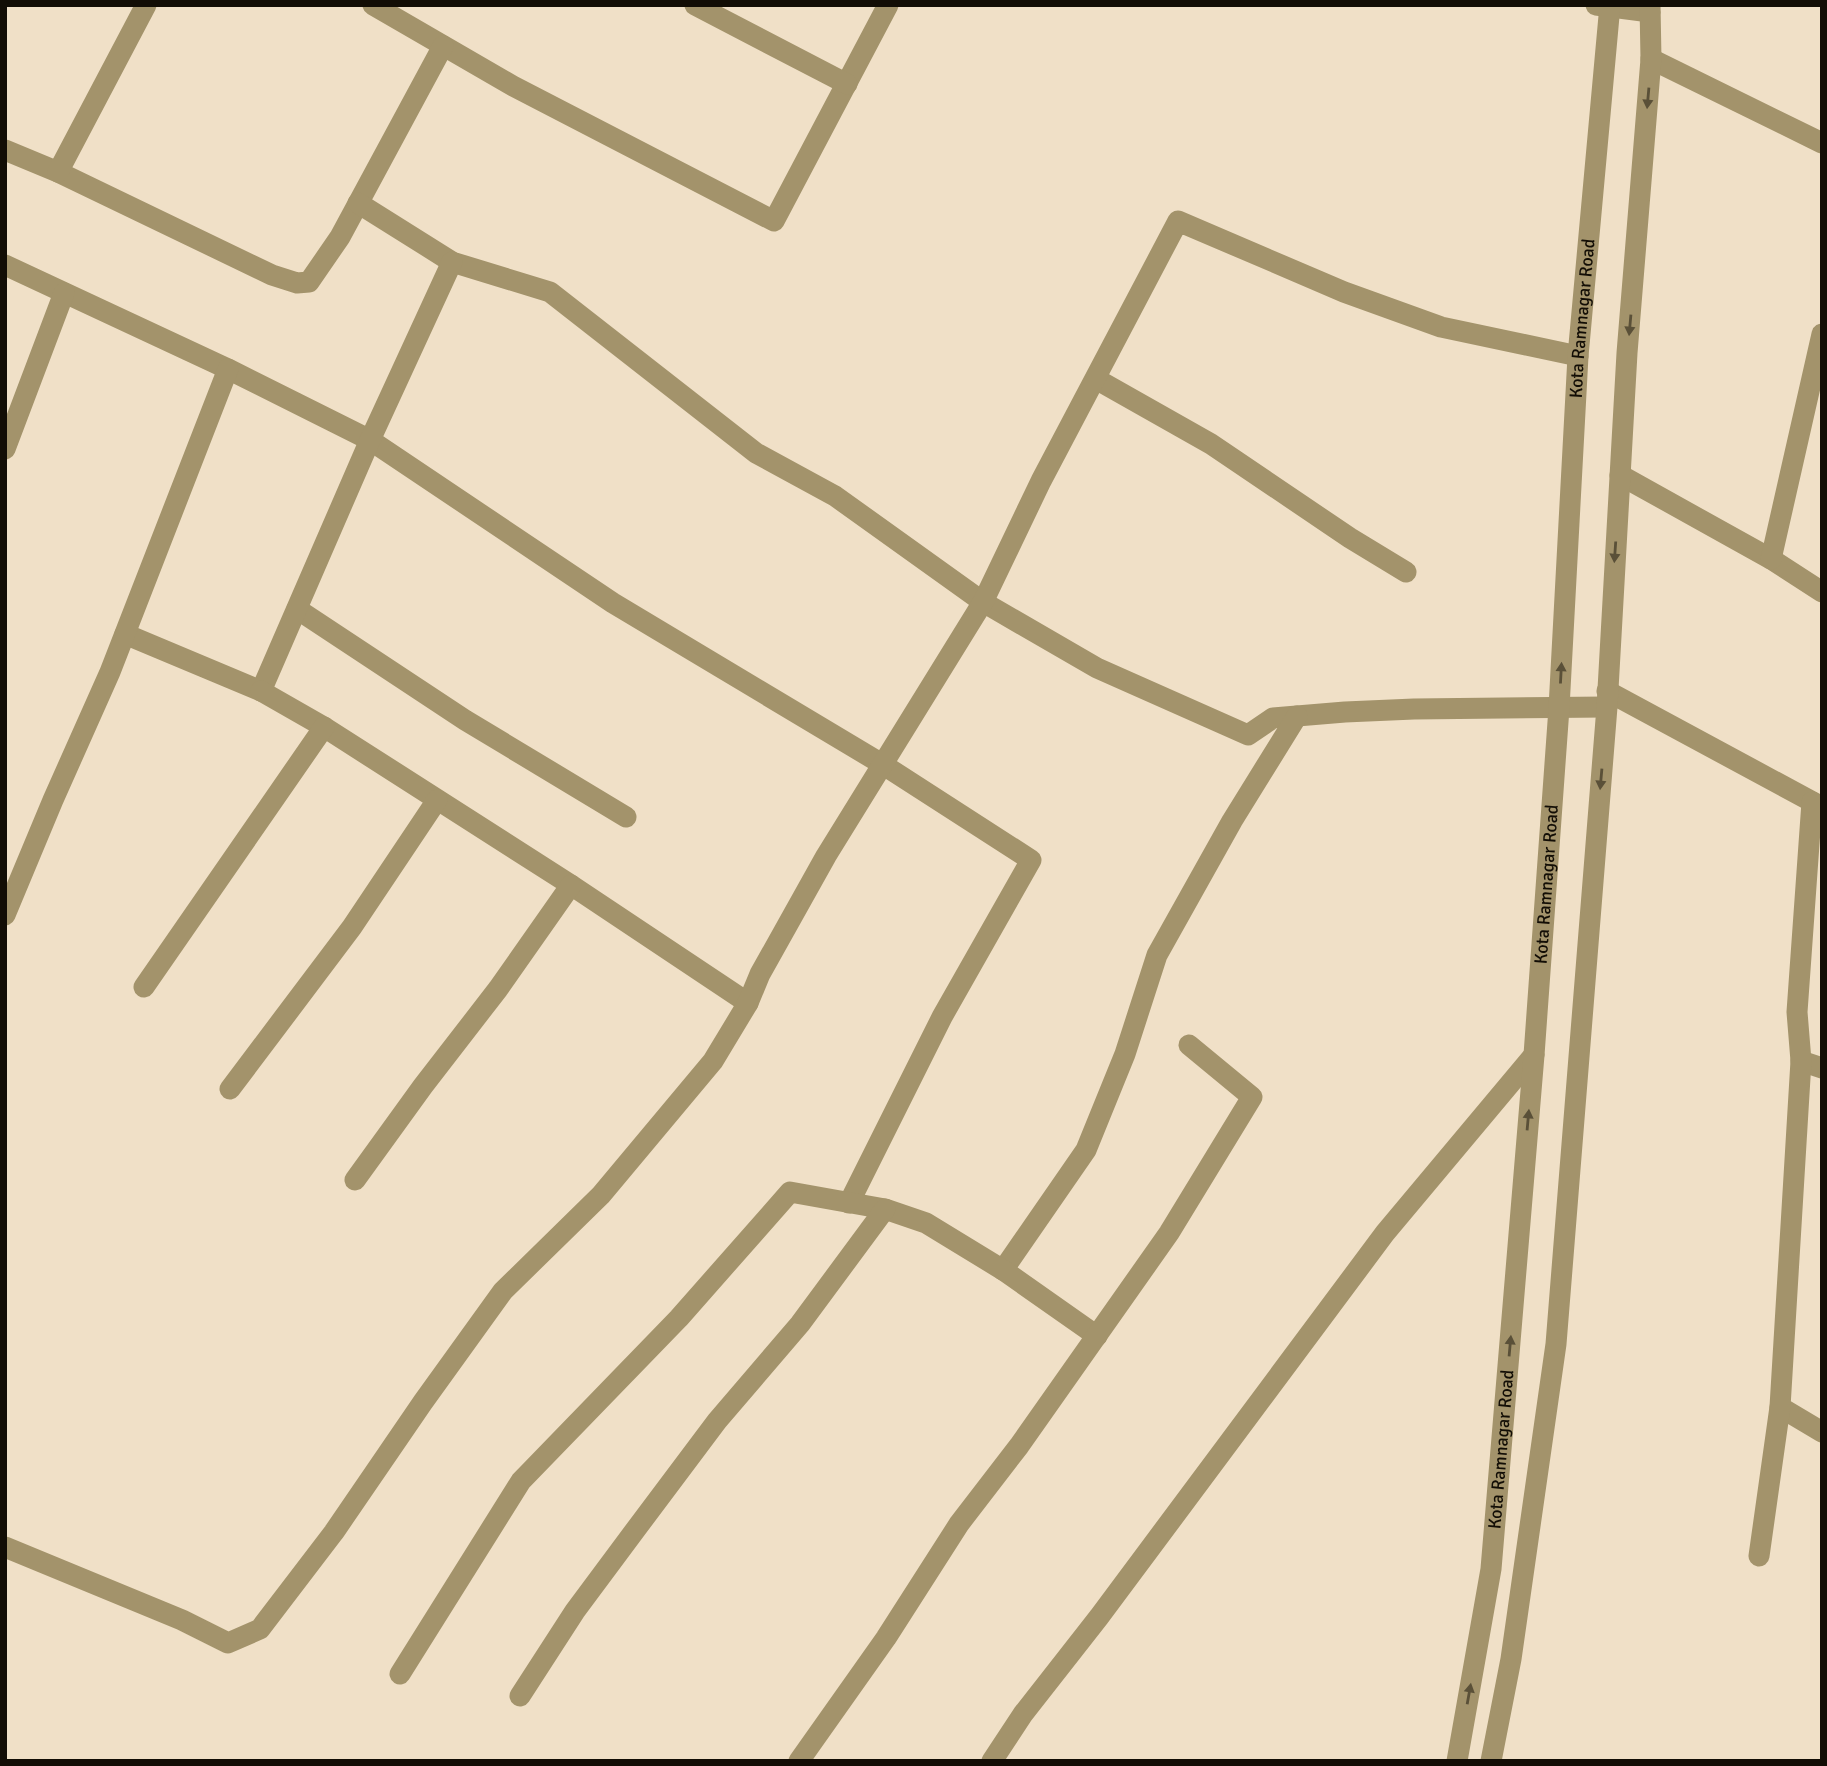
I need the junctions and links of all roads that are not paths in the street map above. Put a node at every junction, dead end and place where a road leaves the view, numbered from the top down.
1 (146, 5) edge
2 (373, 5) edge
3 (695, 5) edge
4 (888, 5) edge
5 (1605, 6) edge
6 (1650, 8) edge
7 (443, 46) junction
8 (1651, 59) junction
9 (847, 84) junction
10 (1822, 143) edge
11 (5, 150) edge
12 (58, 172) junction
13 (358, 203) junction
14 (452, 262) junction
15 (5, 265) edge
16 (64, 293) junction
17 (1822, 334) edge
18 (1578, 356) junction
19 (228, 369) junction
20 (1096, 379) junction
21 (1815, 396) edge
22 (370, 440) junction
23 (5, 449) edge
24 (1620, 475) junction
25 (1772, 559) junction
26 (1406, 572) dead end
27 (1822, 592) edge
28 (983, 602) junction
29 (297, 609) junction
30 (125, 634) junction
31 (261, 691) junction
32 (1607, 699) junction
33 (1559, 708) junction
34 (1297, 716) junction
35 (324, 727) junction
36 (882, 764) junction
37 (437, 800) junction
38 (1817, 805) edge
39 (625, 817) dead end
40 (571, 885) junction
41 (5, 915) edge
42 (144, 987) dead end
43 (748, 1003) junction
44 (1189, 1045) dead end
45 (1534, 1055) junction
46 (1801, 1061) junction
47 (1822, 1068) edge
48 (230, 1088) dead end
49 (355, 1180) dead end
50 (849, 1203) junction
51 (885, 1209) junction
52 (1003, 1270) junction
53 (1097, 1336) junction
54 (1780, 1407) junction
55 (1822, 1432) edge
56 (5, 1547) edge
57 (1759, 1556) dead end
58 (400, 1674) dead end
59 (520, 1696) dead end
60 (799, 1761) edge
61 (992, 1761) edge
62 (1457, 1761) edge
63 (1492, 1761) edge

1 - 12 street
2 - 7 street
3 - 9 street
4 - 9 street
5 - 6 street
5 - 18 street, Kota Ramnagar Road
6 - 8 street
7 - 9 street
7 - 13 street
8 - 10 street
8 -> 24 street
11 - 12 street
12 - 13 street
13 - 14 street
14 - 22 street
14 - 28 street
15 - 16 street
16 - 19 street
16 - 23 street
17 - 21 street
18 - 20 street
33 -> 18 street, Kota Ramnagar Road
19 - 22 street
19 - 30 street
20 - 26 street
20 - 28 street
21 - 25 street
22 - 29 street
22 - 36 street
24 - 25 street
24 -> 32 street
25 - 27 street
28 - 34 street
28 - 36 street
29 - 31 street
29 - 39 street
30 - 31 street
30 - 41 street
31 - 35 street
32 - 33 street
32 - 38 street
32 -> 63 street
33 - 34 street
33 - 45 street, Kota Ramnagar Road
34 - 52 street
35 - 37 street
35 - 42 street
36 - 43 street
36 - 50 street
37 - 40 street
37 - 48 street
38 - 46 street
40 - 43 street
40 - 49 street
43 - 56 street
44 - 53 street
45 - 61 street
62 -> 45 street, Kota Ramnagar Road
46 - 47 street
46 - 54 street
50 - 51 street
50 - 58 street
51 - 52 street
51 - 59 street
52 - 53 street
53 - 60 street
54 - 55 street
54 - 57 street

